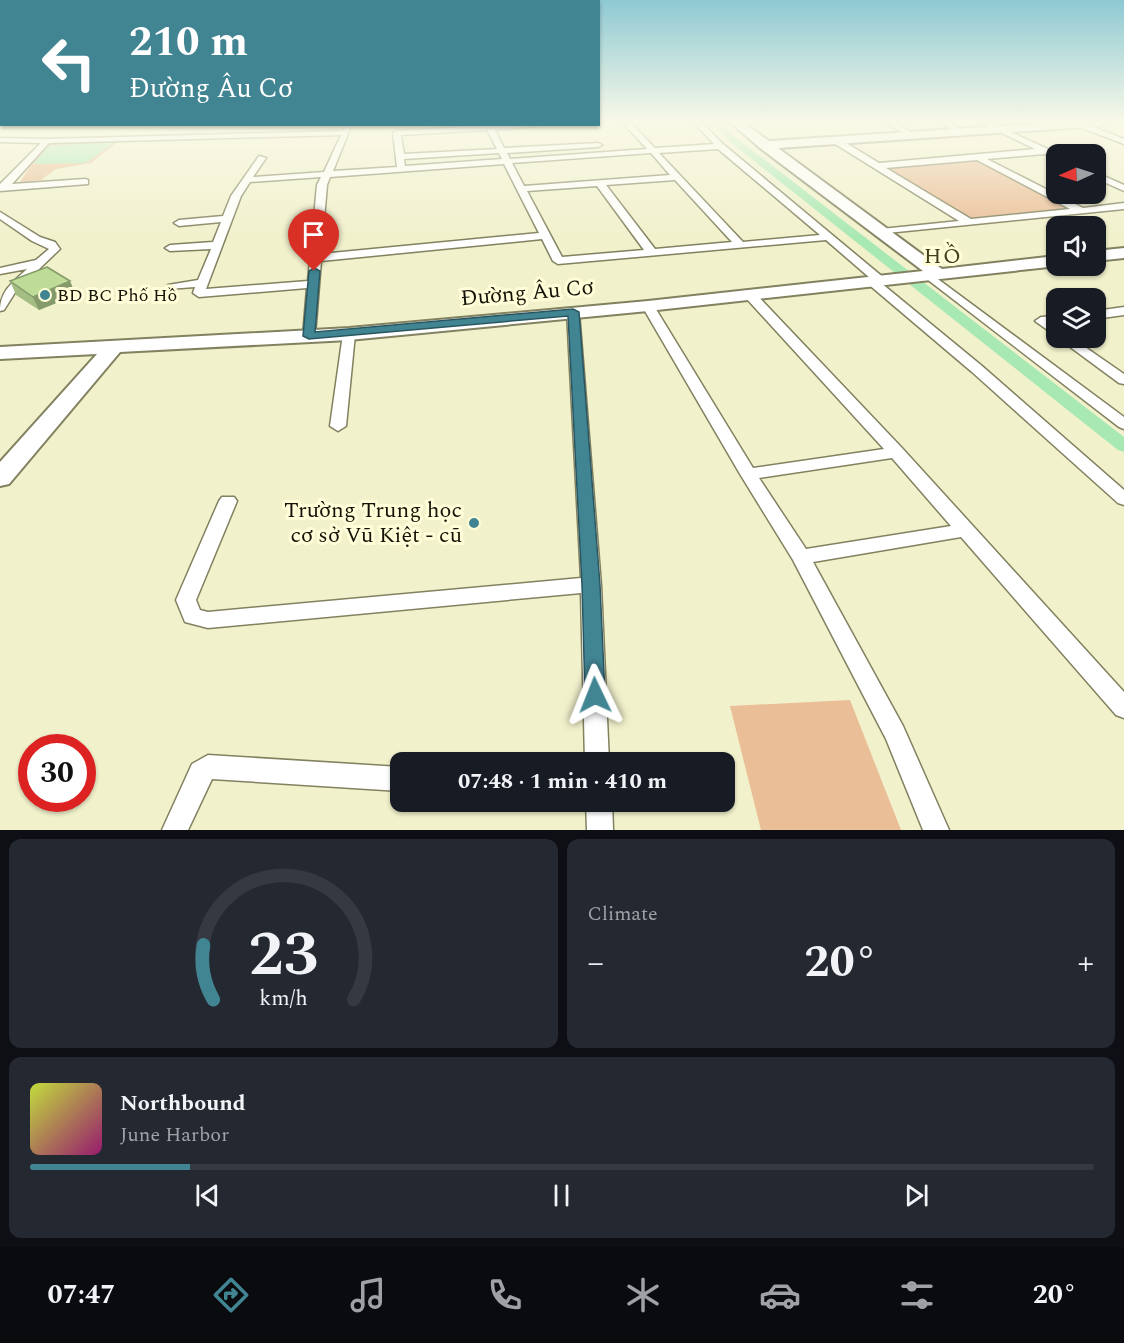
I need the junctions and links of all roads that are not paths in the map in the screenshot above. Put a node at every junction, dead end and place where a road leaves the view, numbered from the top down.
1 (507, 161) edge
2 (28, 162) edge
3 (259, 162) edge
4 (332, 162) edge
5 (400, 162) edge
6 (497, 162) edge
7 (661, 162) edge
8 (739, 162) edge
9 (787, 162) edge
10 (871, 162) edge
11 (918, 162) edge
12 (987, 162) edge
13 (876, 165) junction
14 (401, 169) junction
15 (20, 170) junction
16 (0, 172) edge
17 (326, 174) junction
18 (675, 177) junction
19 (247, 180) junction
20 (1106, 180) edge
21 (85, 182) dead end
22 (600, 183) junction
23 (1, 188) edge
24 (1124, 188) edge
25 (521, 189) junction
26 (1124, 206) edge
27 (1080, 210) junction
28 (1, 217) edge
29 (227, 219) junction
30 (968, 222) junction
31 (179, 223) dead end
32 (881, 232) junction
33 (545, 236) junction
34 (830, 237) junction
35 (216, 245) junction
36 (740, 246) junction
37 (170, 248) dead end
38 (652, 253) junction
39 (1124, 253) edge
40 (1106, 255) edge
41 (315, 258) junction
42 (1046, 262) edge
43 (40, 263) junction
44 (0, 271) edge
45 (932, 274) junction
46 (880, 280) junction
47 (201, 283) junction
48 (314, 284) junction
49 (172, 287) dead end
50 (749, 294) junction
51 (648, 306) junction
52 (0, 307) edge
53 (1124, 311) edge
54 (573, 312) junction
55 (1106, 313) edge
56 (349, 334) junction
57 (309, 336) junction
58 (115, 346) junction
59 (1078, 348) edge
60 (0, 353) edge
61 (1124, 380) edge
62 (1124, 424) edge
63 (338, 426) dead end
64 (896, 452) junction
65 (748, 474) junction
66 (0, 478) edge
67 (1124, 499) edge
68 (228, 501) dead end
69 (966, 530) junction
70 (801, 557) junction
71 (591, 585) junction
72 (1124, 708) edge
73 (597, 752) edge
74 (390, 778) edge
75 (599, 812) edge
76 (175, 830) edge
77 (600, 830) edge
78 (936, 830) edge

1 - 25 street
2 - 15 street
3 - 19 street
4 - 17 street
5 - 14 street
6 - 14 street
7 - 18 street
8 - 34 street
9 - 32 main road
10 - 13 street
11 - 13 street
12 - 27 street
13 - 30 street
14 - 17 street
15 - 16 street
15 - 23 street
17 - 19 street
17 - 41 street
18 - 22 street
18 - 36 street
19 - 29 street
20 - 24 street
21 - 23 street
22 - 25 street
22 - 38 street
25 - 33 street
26 - 27 street
27 - 30 street
28 - 43 street
29 - 31 street
29 - 35 street
30 - 32 street
32 - 45 main road
33 - 38 street
33 - 41 street
34 - 36 street
34 - 46 street
35 - 37 street
35 - 47 street
36 - 38 street
39 - 40 main road
41 - 48 street
42 - 45 main road, Đường Âu Cơ
43 - 44 street
43 - 52 street
45 - 46 main road, Đường Âu Cơ
45 - 62 street
46 - 50 main road, Đường Âu Cơ
46 - 67 street
47 - 48 street
47 - 49 street
48 - 57 street
50 - 51 main road, Đường Âu Cơ
50 - 64 street
51 - 54 main road, Đường Âu Cơ
51 - 65 street
53 - 55 street
54 - 56 main road, Đường Âu Cơ
54 - 71 street
56 - 57 main road, Đường Âu Cơ
56 - 63 street
57 - 58 main road, Đường Âu Cơ
58 - 60 main road, Đường Âu Cơ
58 - 66 main road
59 - 61 street
64 - 65 street
64 - 69 street
65 - 70 street
68 - 71 street
69 - 70 street
69 - 72 street
70 - 78 street
71 - 73 street
74 - 76 street
75 - 77 street

